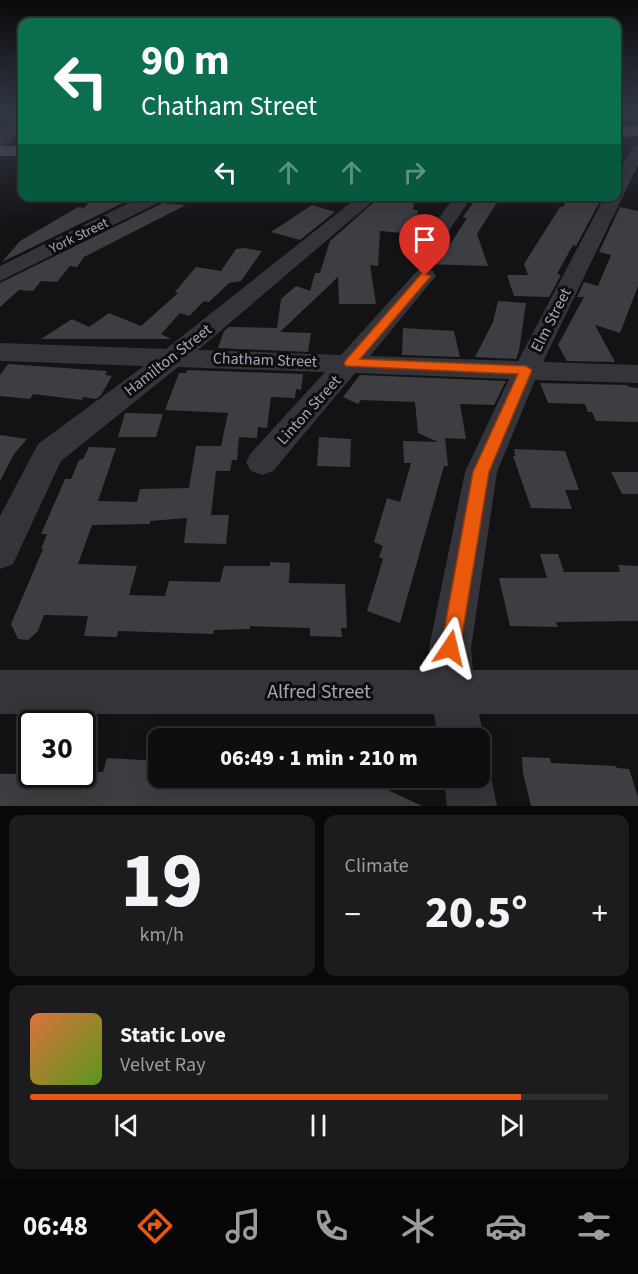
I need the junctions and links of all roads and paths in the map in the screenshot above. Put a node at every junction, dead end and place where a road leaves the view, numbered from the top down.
1 (637, 152) edge
2 (621, 182) edge
3 (148, 201) edge
4 (365, 201) edge
5 (461, 201) edge
6 (611, 201) edge
7 (441, 230) dead end
8 (0, 274) edge
9 (425, 276) dead end
10 (0, 352) edge
11 (173, 357) junction
12 (350, 363) junction
13 (526, 370) junction
14 (638, 374) edge
15 (262, 462) dead end
16 (0, 552) edge
17 (0, 692) edge
18 (453, 692) junction
19 (638, 692) edge
20 (459, 728) edge
21 (469, 788) edge
22 (472, 806) edge

1 - 2 street
3 - 8 street, York Street
4 - 11 street, Hamilton Street
5 - 7 street
6 - 13 street, Elm Street
9 - 12 street, Linton Street
10 - 11 street, Chatham Street
11 - 12 street, Chatham Street
11 - 16 street, Hamilton Street
12 - 13 street, Chatham Street
12 - 15 street, Linton Street
13 - 14 street, Chatham Street
13 - 18 street, Elm Street
17 - 18 street, Alfred Street
18 - 19 street, Alfred Street
18 - 20 street, Elm Street
21 - 22 street

